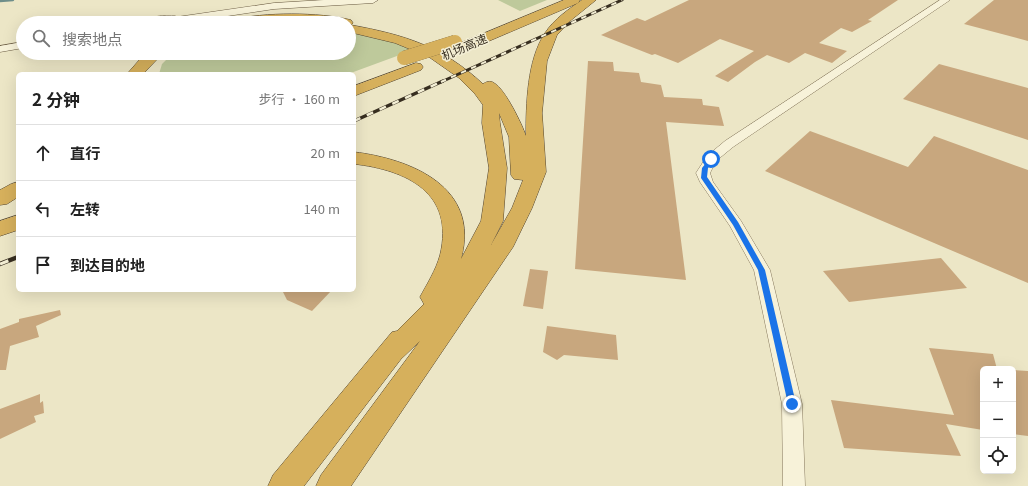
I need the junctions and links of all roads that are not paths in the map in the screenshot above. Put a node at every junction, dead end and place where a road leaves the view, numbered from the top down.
1 (326, 0) edge
2 (373, 0) edge
3 (557, 0) edge
4 (574, 0) edge
5 (590, 0) edge
6 (946, 0) edge
7 (186, 16) edge
8 (207, 16) edge
9 (356, 25) edge
10 (356, 30) edge
11 (16, 43) edge
12 (459, 44) junction
13 (0, 46) edge
14 (16, 46) edge
15 (0, 49) edge
16 (147, 60) edge
17 (162, 60) edge
18 (409, 62) junction
19 (137, 72) edge
20 (154, 72) edge
21 (356, 75) edge
22 (356, 81) edge
23 (356, 90) edge
24 (356, 158) edge
25 (16, 189) edge
26 (0, 199) edge
27 (16, 212) edge
28 (0, 218) edge
29 (16, 223) edge
30 (0, 229) edge
31 (16, 233) edge
32 (0, 239) edge
33 (505, 242) junction
34 (393, 351) junction
35 (284, 486) edge
36 (332, 486) edge
37 (794, 486) edge

1 - 7 main road
2 - 8 main road
3 - 12 highway, 机场高速
4 - 12 highway, 机场高速
5 - 33 highway
6 - 37 street
9 - 33 highway
10 - 34 highway
11 - 13 main road
12 - 18 highway, 机场高速
14 - 15 main road
16 - 19 highway
17 - 20 highway
18 - 21 highway
18 - 22 highway, 机场高速
18 - 23 highway, 机场高速
24 - 34 highway
25 - 26 highway
27 - 28 highway
29 - 30 highway
31 - 32 highway
33 - 36 highway
34 - 35 highway

